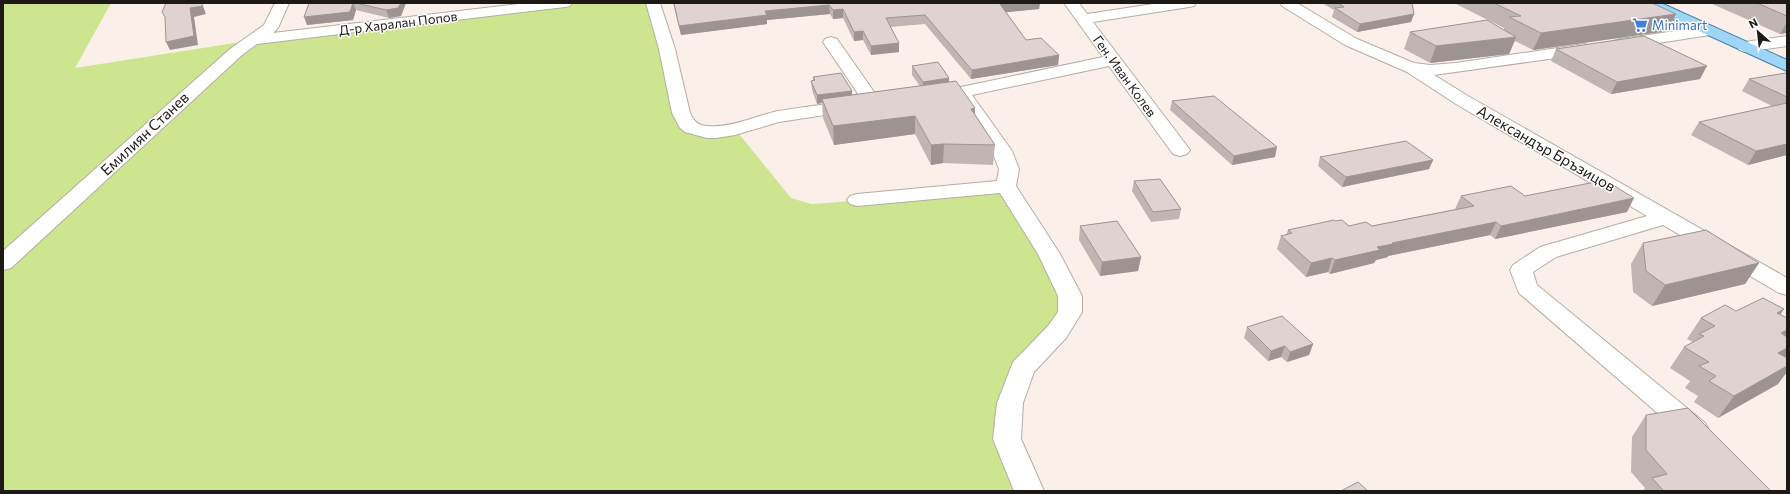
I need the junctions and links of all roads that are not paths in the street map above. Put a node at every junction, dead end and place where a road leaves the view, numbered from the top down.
1 (282, 3) edge
2 (565, 3) edge
3 (653, 3) edge
4 (1071, 3) edge
5 (1189, 3) edge
6 (1287, 3) edge
7 (1649, 3) edge
8 (1084, 18) junction
9 (1710, 31) junction
10 (254, 40) junction
11 (831, 42) dead end
12 (1787, 42) edge
13 (1506, 43) edge
14 (1745, 47) junction
15 (1530, 57) junction
16 (1112, 60) junction
17 (1787, 66) edge
18 (1410, 68) junction
19 (961, 92) junction
20 (917, 97) edge
21 (1180, 150) dead end
22 (1006, 186) junction
23 (856, 200) dead end
24 (1664, 218) junction
25 (3, 263) edge
26 (1787, 288) edge
27 (1714, 447) edge
28 (1029, 491) edge

1 - 10 street, Емилиян Станев
2 - 10 street, Д-р Харалан Попов
3 - 11 street
4 - 8 street, Ген. Иван Колев
5 - 8 street
6 - 18 street, Александър Бръзицов
7 - 9 main road
8 - 16 street, Ген. Иван Колев
9 - 14 main road
9 - 15 street, Александър Бръзицов
10 - 25 street, Емилиян Станев
12 - 14 street
13 - 15 street
14 - 17 main road
15 - 18 street, Александър Бръзицов
16 - 19 street
16 - 21 street, Ген. Иван Колев
18 - 24 street, Александър Бръзицов
19 - 20 street
19 - 22 street
22 - 23 street
22 - 28 street
24 - 26 street, Александър Бръзицов
24 - 27 street

